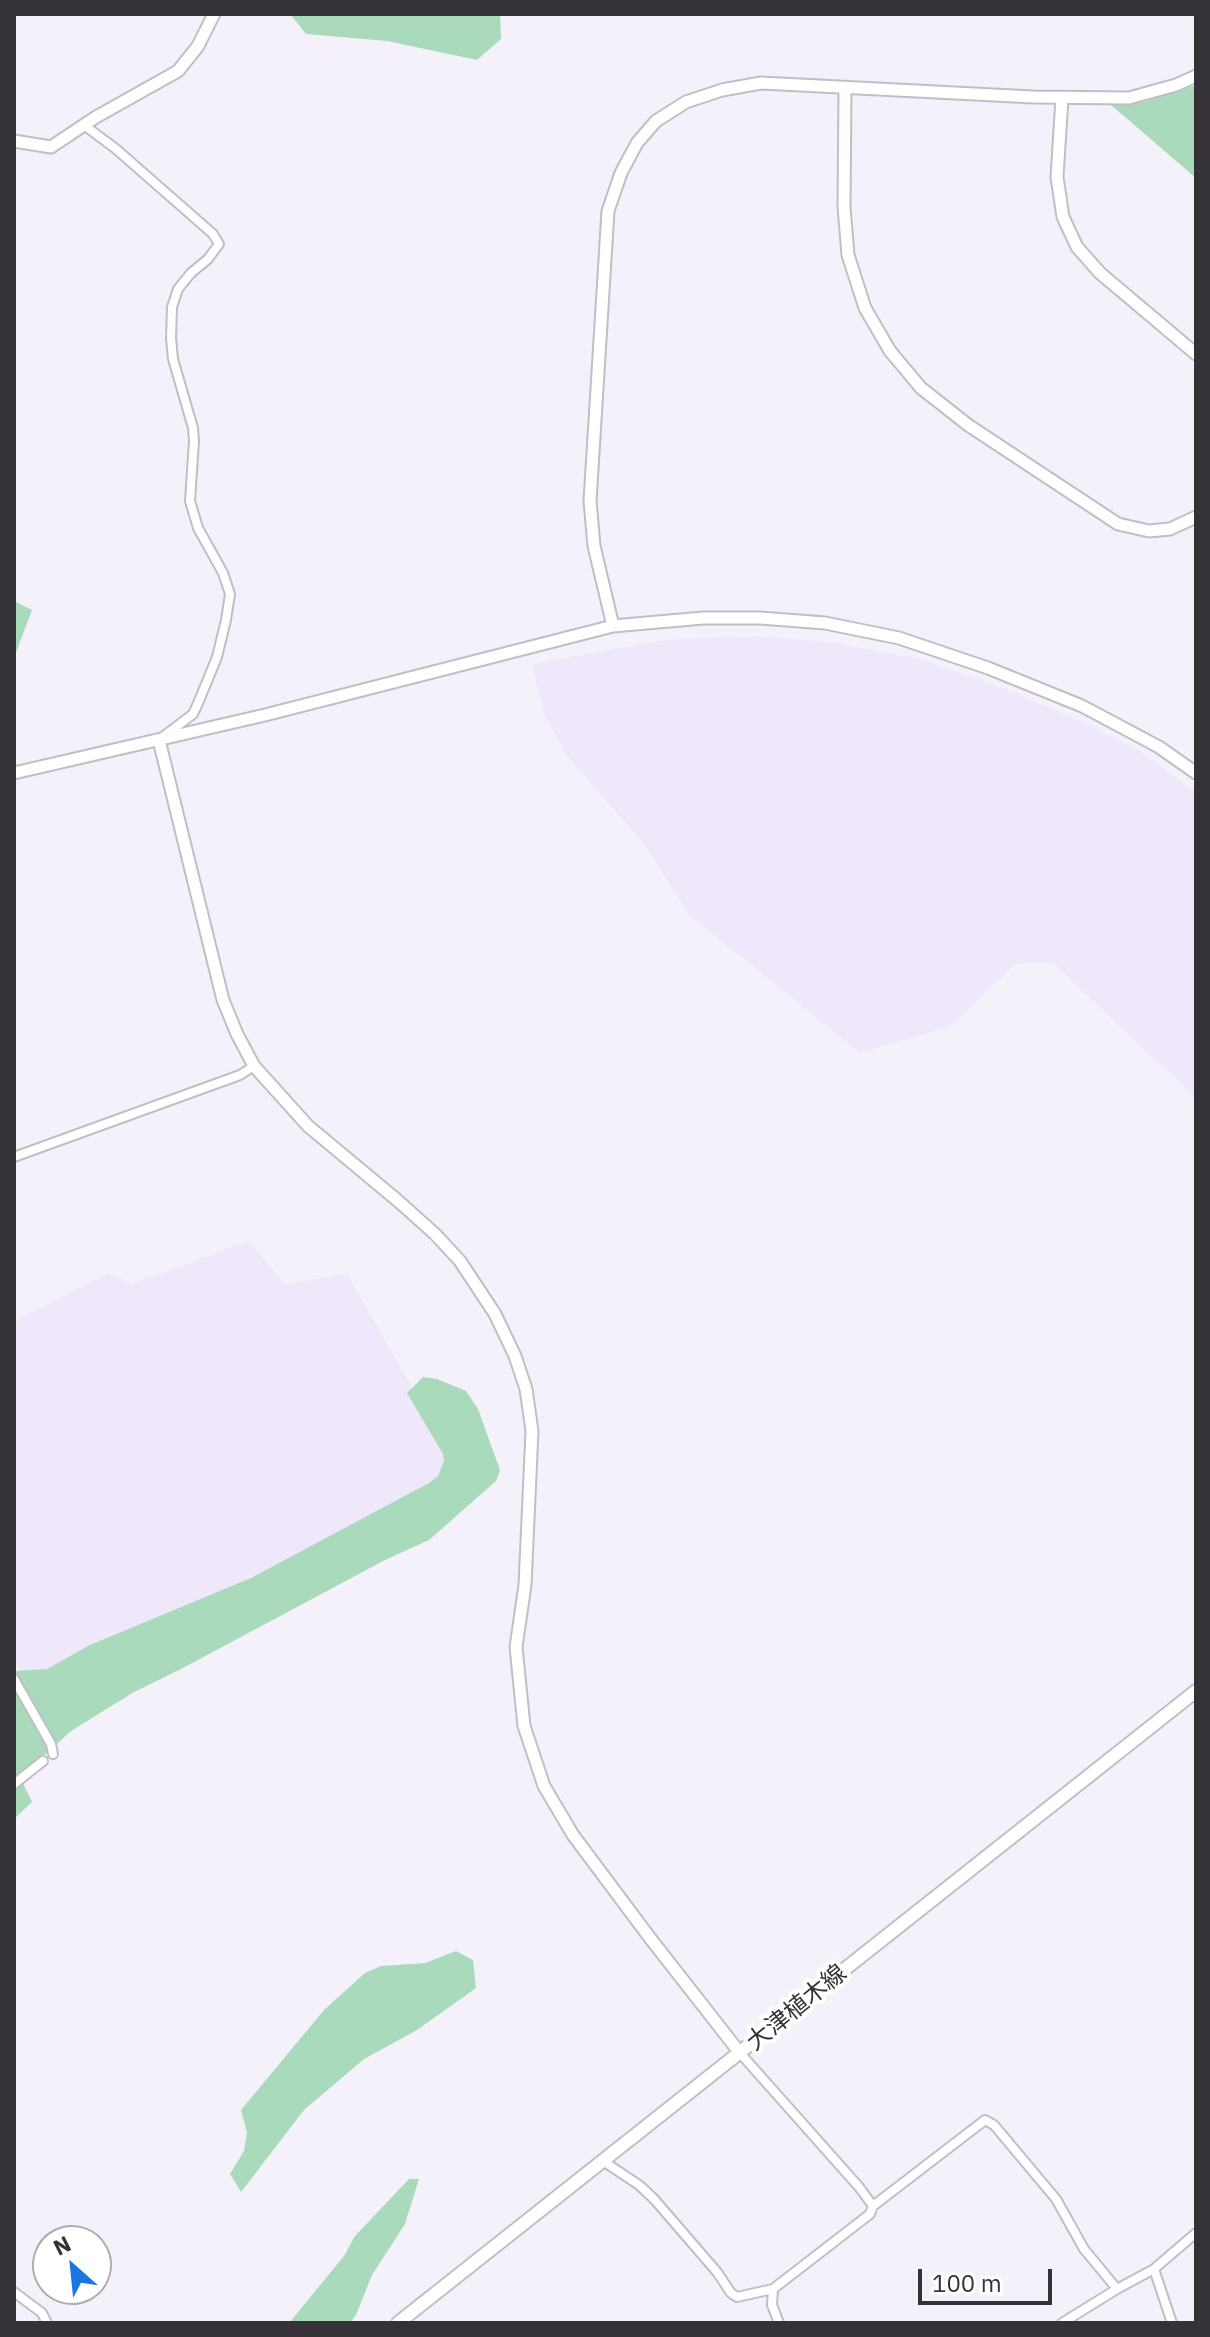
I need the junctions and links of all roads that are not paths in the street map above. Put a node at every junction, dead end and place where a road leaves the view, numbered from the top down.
1 (214, 14) edge
2 (1196, 76) edge
3 (845, 89) junction
4 (1062, 98) junction
5 (84, 125) junction
6 (14, 141) edge
7 (1196, 354) edge
8 (1196, 517) edge
9 (613, 626) junction
10 (159, 740) junction
11 (14, 773) edge
12 (1196, 773) edge
13 (254, 1066) junction
14 (14, 1157) edge
15 (14, 1679) edge
16 (1196, 1691) edge
17 (53, 1754) dead end
18 (43, 1761) dead end
19 (14, 1784) edge
20 (740, 2053) junction
21 (603, 2161) junction
22 (873, 2206) junction
23 (1196, 2233) edge
24 (1154, 2269) junction
25 (773, 2289) junction
26 (1117, 2289) junction
27 (14, 2292) edge
28 (47, 2323) edge
29 (398, 2323) edge
30 (779, 2323) edge
31 (1062, 2323) edge
32 (1172, 2323) edge

1 - 5 street
2 - 4 street
3 - 4 street
3 - 8 street
3 - 9 street
4 - 7 street
5 - 6 street
5 - 10 street
9 - 10 street
9 - 12 street
10 - 11 street
10 - 13 street
13 - 14 street
13 - 20 street
15 - 17 street
16 - 20 main road, 大津植木線
18 - 19 street
20 - 21 main road, 大津植木線
20 - 22 street
21 - 25 street
21 - 29 main road, 大津植木線
22 - 25 street
22 - 26 street
23 - 24 street
24 - 26 street
24 - 32 street
25 - 30 street
26 - 31 street
27 - 28 street

